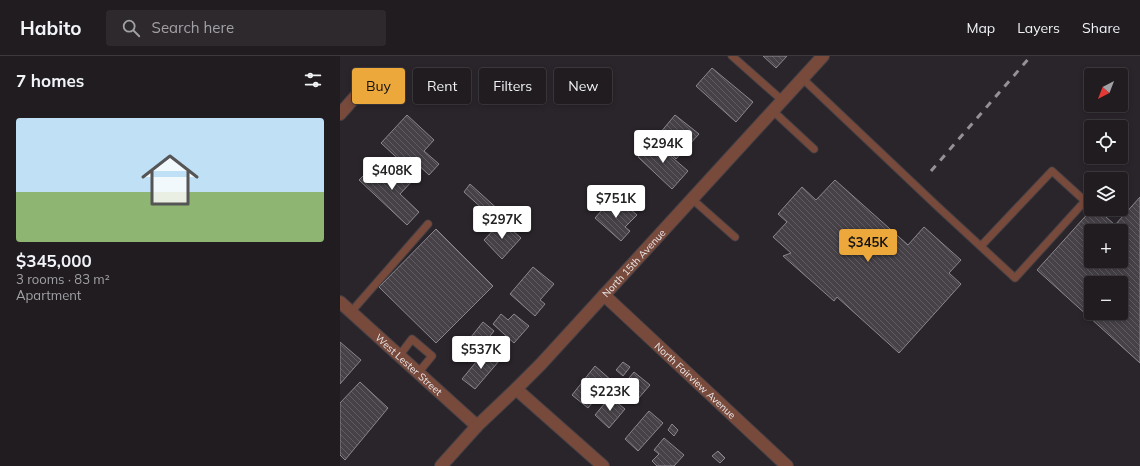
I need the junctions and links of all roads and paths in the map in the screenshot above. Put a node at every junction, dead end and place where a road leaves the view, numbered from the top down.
1 (732, 56) edge
2 (823, 56) edge
3 (803, 79) junction
4 (352, 100) edge
5 (783, 101) junction
6 (773, 112) junction
7 (340, 114) edge
8 (814, 149) dead end
9 (692, 199) junction
10 (428, 224) dead end
11 (735, 237) dead end
12 (981, 246) junction
13 (604, 295) junction
14 (344, 307) edge
15 (399, 356) junction
16 (418, 373) junction
17 (516, 390) junction
18 (477, 426) junction
19 (441, 466) edge
20 (602, 466) edge
21 (787, 466) edge

1 - 5 lane
2 - 3 street, North 15th Avenue
3 - 5 street, North 15th Avenue
3 - 12 lane
4 - 7 street
5 - 6 street, North 15th Avenue
6 - 8 lane
6 - 9 street, North 15th Avenue
9 - 11 lane
9 - 13 street, North 15th Avenue
10 - 14 lane
12 - 12 lane
13 - 17 street, North 15th Avenue
13 - 21 street, North Fairview Avenue
14 - 15 street, West Lester Street
15 - 16 street, West Lester Street
15 - 16 lane
16 - 18 street, West Lester Street
17 - 18 street, North 15th Avenue
17 - 20 street
18 - 19 street, North 15th Avenue

